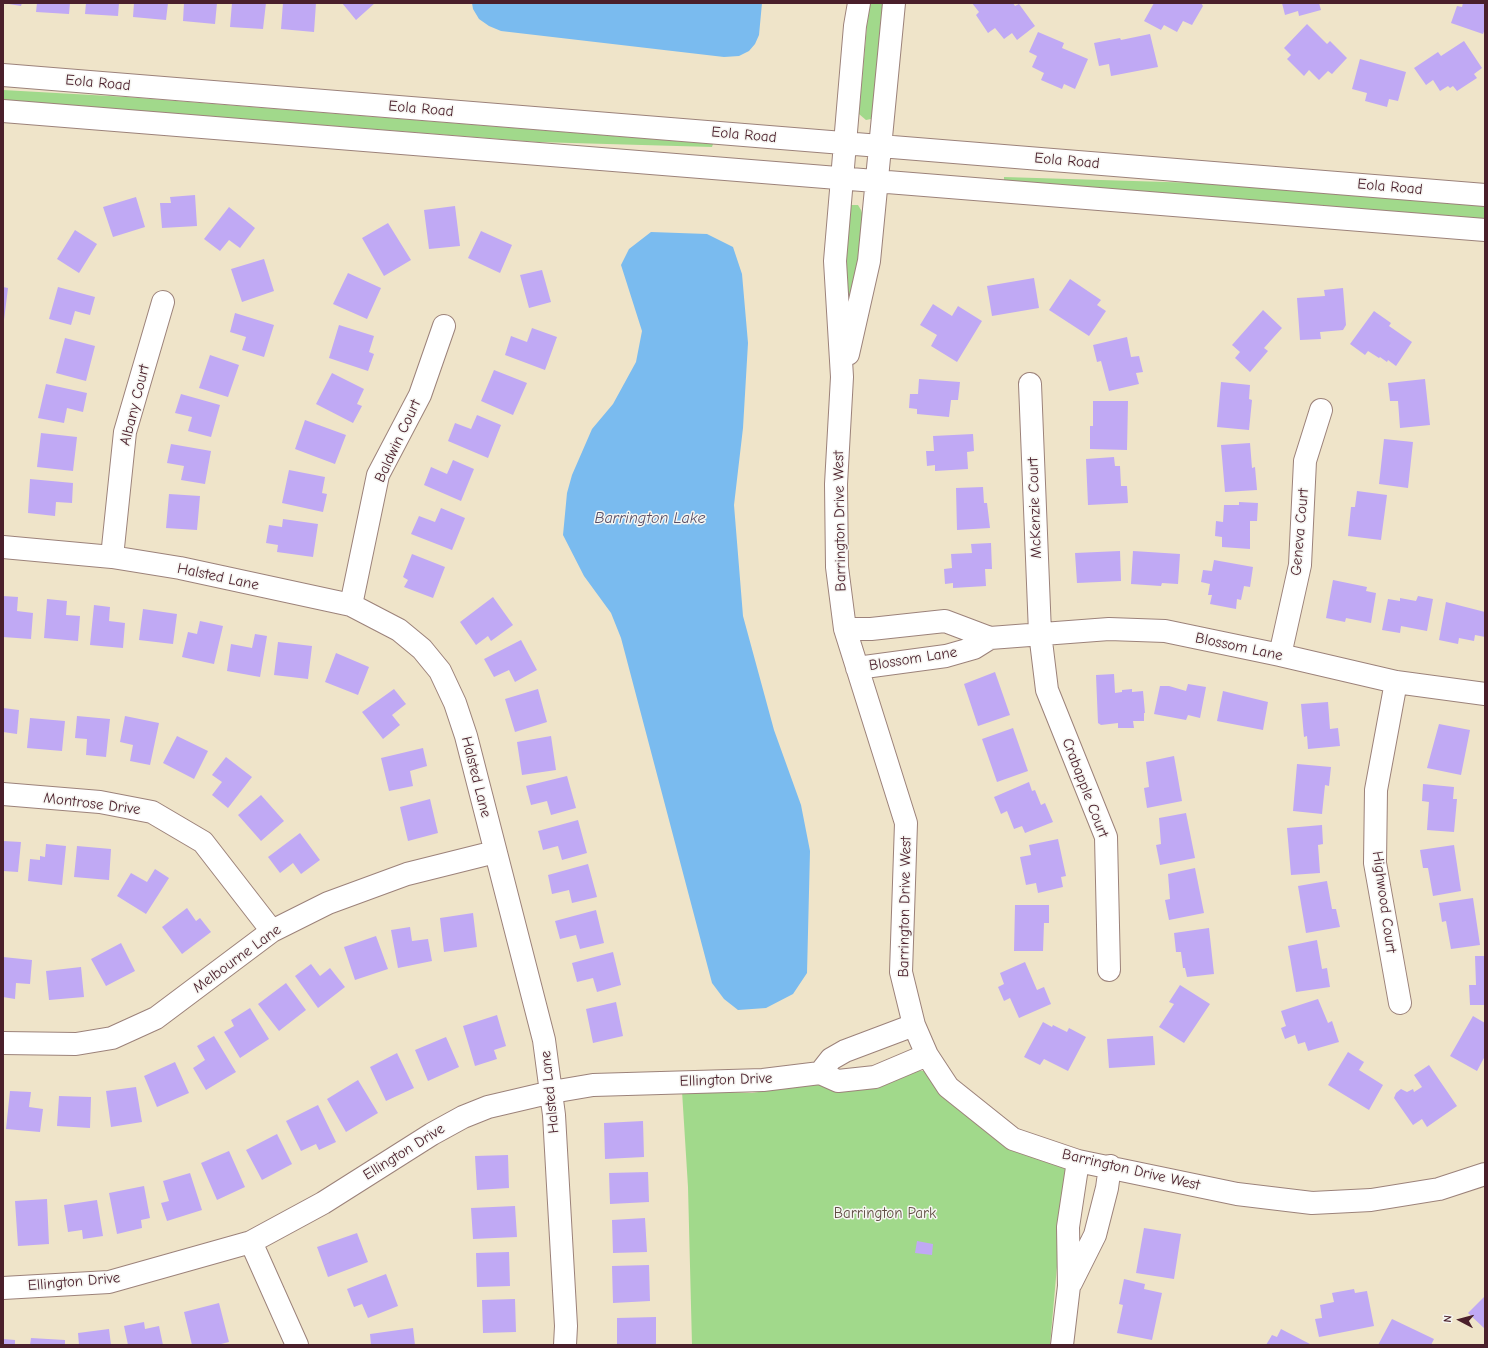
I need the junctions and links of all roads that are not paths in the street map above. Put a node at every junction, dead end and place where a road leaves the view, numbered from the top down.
1 (859, 3) edge
2 (894, 3) edge
3 (3, 76) edge
4 (3, 111) edge
5 (846, 143) junction
6 (881, 146) junction
7 (841, 178) junction
8 (877, 181) junction
9 (1485, 195) edge
10 (1485, 230) edge
11 (163, 302) dead end
12 (444, 326) dead end
13 (842, 377) junction
14 (1030, 384) dead end
15 (1321, 410) dead end
16 (3, 547) edge
17 (112, 557) junction
18 (351, 605) junction
19 (846, 629) junction
20 (1040, 633) junction
21 (990, 638) junction
22 (1280, 655) junction
23 (857, 668) junction
24 (1396, 682) junction
25 (1485, 694) edge
26 (3, 794) edge
27 (495, 852) junction
28 (272, 931) junction
29 (1109, 970) dead end
30 (1400, 1003) dead end
31 (914, 1024) junction
32 (3, 1043) edge
33 (927, 1055) junction
34 (820, 1073) junction
35 (552, 1092) junction
36 (1078, 1161) junction
37 (1110, 1166) junction
38 (1485, 1174) edge
39 (251, 1242) junction
40 (1070, 1286) junction
41 (3, 1288) edge
42 (297, 1345) edge
43 (565, 1345) edge
44 (1062, 1345) edge

1 - 5 street, Barrington Drive West
2 - 6 street, Barrington Drive West
3 - 5 street, Eola Road
4 - 7 street
5 - 6 street, Eola Road
5 - 7 street, Barrington Drive West
6 - 8 street, Barrington Drive West
6 - 9 street, Eola Road
7 - 8 street
7 - 13 street, Barrington Drive West
8 - 10 street
8 - 13 street, Barrington Drive West
11 - 17 street, Albany Court
12 - 18 street, Baldwin Court
13 - 19 street, Barrington Drive West
14 - 20 street, McKenzie Court
15 - 22 street, Geneva Court
16 - 17 street, Halsted Lane
17 - 18 street, Halsted Lane
18 - 27 street, Halsted Lane
19 - 21 street, Blossom Lane
19 - 23 street, Barrington Drive West
20 - 21 street, Blossom Lane
20 - 22 street, Blossom Lane
20 - 29 street, Crabapple Court
21 - 23 street, Blossom Lane
22 - 24 street, Blossom Lane
23 - 31 street, Barrington Drive West
24 - 25 street, Blossom Lane
24 - 30 street, Highwood Court
26 - 28 street, Montrose Drive
27 - 28 street, Melbourne Lane
27 - 35 street, Halsted Lane
28 - 32 street, Melbourne Lane
31 - 33 street, Barrington Drive West
31 - 34 street
33 - 34 street
33 - 36 street, Barrington Drive West
34 - 35 street, Ellington Drive
35 - 39 street, Ellington Drive
35 - 43 street, Halsted Lane
36 - 37 street, Barrington Drive West
36 - 40 street
37 - 38 street, Barrington Drive West
37 - 40 street
39 - 41 street, Ellington Drive
39 - 42 street
40 - 44 street

